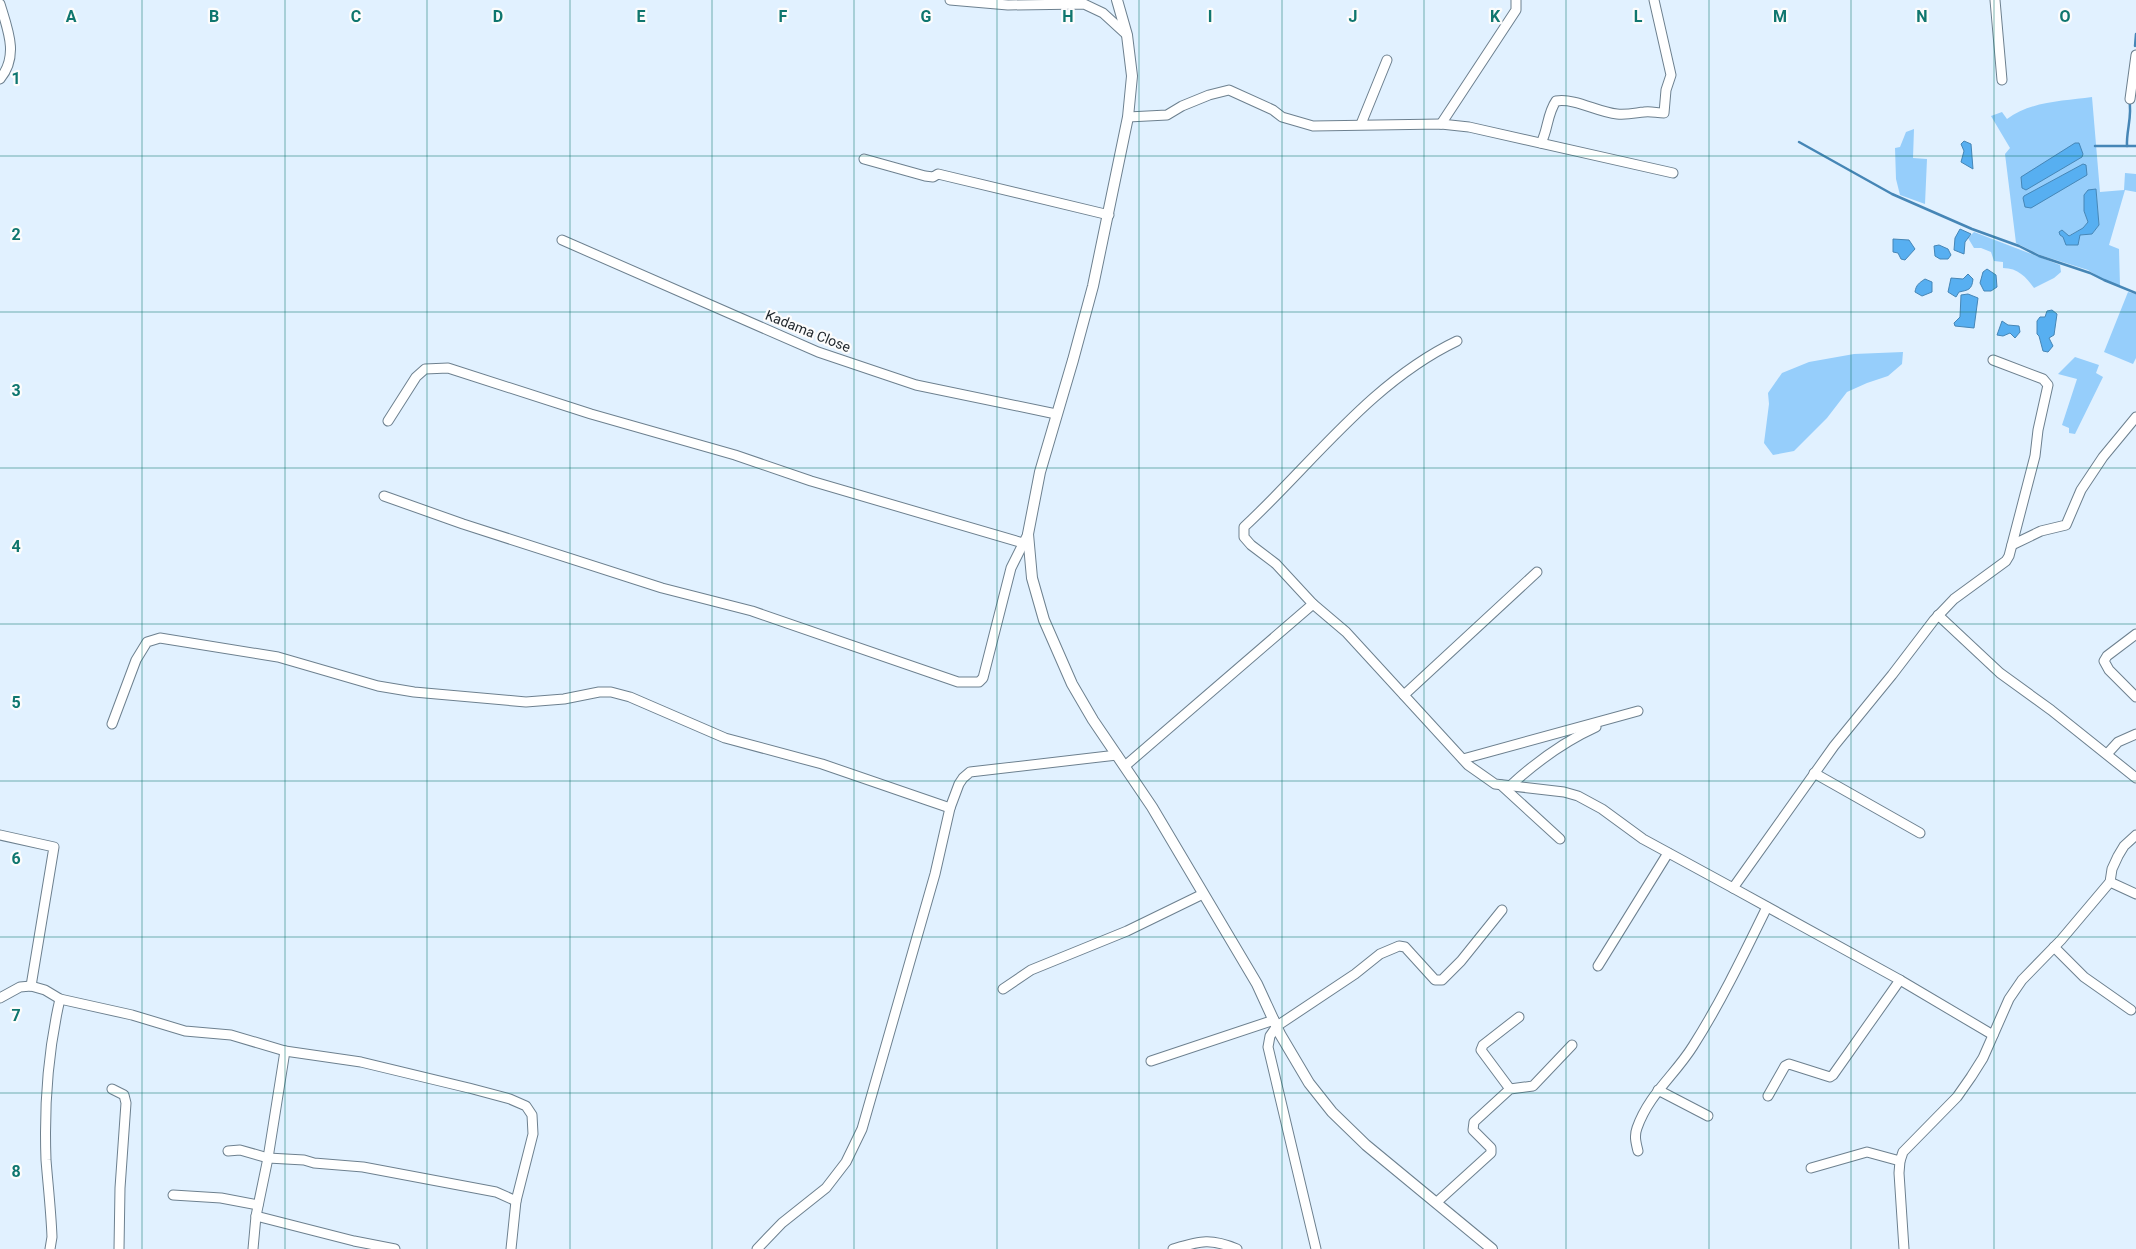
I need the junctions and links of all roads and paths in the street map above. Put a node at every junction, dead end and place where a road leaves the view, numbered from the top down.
1 (950, 0) edge
2 (1117, 0) edge
3 (1516, 0) edge
4 (1654, 0) edge
5 (1995, 0) edge
6 (1086, 2) edge
7 (0, 4) edge
8 (1127, 35) junction
9 (2136, 55) edge
10 (1387, 60) dead end
11 (0, 79) edge
12 (2002, 80) dead end
13 (2130, 100) dead end
14 (1128, 117) junction
15 (1361, 124) junction
16 (1441, 124) junction
17 (1541, 143) junction
18 (864, 159) dead end
19 (1673, 173) dead end
20 (1109, 215) junction
21 (562, 240) dead end
22 (1457, 341) dead end
23 (1993, 360) dead end
24 (1056, 414) junction
25 (2136, 417) edge
26 (388, 420) dead end
27 (384, 496) dead end
28 (1025, 539) junction
29 (2012, 545) junction
30 (1537, 572) dead end
31 (1313, 604) junction
32 (1938, 615) junction
33 (2136, 634) edge
34 (1404, 695) junction
35 (2136, 698) edge
36 (112, 724) dead end
37 (2136, 734) edge
38 (2107, 754) junction
39 (1117, 755) junction
40 (1463, 759) junction
41 (1125, 766) junction
42 (1814, 773) junction
43 (2136, 778) edge
44 (1505, 786) junction
45 (950, 808) junction
46 (1920, 833) dead end
47 (2136, 834) edge
48 (0, 836) edge
49 (1560, 839) dead end
50 (1668, 853) junction
51 (2110, 882) junction
52 (1733, 888) junction
53 (1203, 894) junction
54 (2136, 894) edge
55 (1767, 907) junction
56 (1502, 910) dead end
57 (2054, 947) junction
58 (1598, 966) dead end
59 (1900, 980) junction
60 (31, 986) junction
61 (1003, 989) dead end
62 (0, 998) edge
63 (60, 999) junction
64 (2131, 1010) dead end
65 (1519, 1017) dead end
66 (1275, 1023) junction
67 (1993, 1035) junction
68 (1572, 1045) dead end
69 (285, 1051) junction
70 (1151, 1062) dead end
71 (112, 1089) dead end
72 (1510, 1089) junction
73 (1658, 1090) junction
74 (1768, 1096) dead end
75 (1708, 1116) dead end
76 (228, 1151) dead end
77 (1638, 1151) dead end
78 (268, 1158) junction
79 (1900, 1161) junction
80 (1811, 1168) dead end
81 (173, 1195) dead end
82 (516, 1201) junction
83 (1437, 1202) junction
84 (258, 1204) junction
85 (256, 1216) junction
86 (50, 1249) edge
87 (119, 1249) edge
88 (253, 1249) edge
89 (395, 1249) edge
90 (511, 1249) edge
91 (757, 1249) edge
92 (1173, 1249) edge
93 (1237, 1249) edge
94 (1316, 1249) edge
95 (1492, 1249) edge
96 (1904, 1249) edge

1 - 6 street
2 - 8 street
3 - 16 street
4 - 17 street
5 - 12 street
6 - 8 street
7 - 11 street
8 - 14 street
9 - 13 street
10 - 15 street
14 - 15 street
14 - 20 street
15 - 16 street
16 - 17 street
17 - 19 street
18 - 20 street
20 - 24 street
21 - 24 street, Kadama Close
22 - 31 street
23 - 29 street
24 - 28 street
25 - 29 street
26 - 28 street
27 - 28 street
28 - 39 street
29 - 32 street
30 - 34 street
31 - 34 street
31 - 41 street
32 - 38 street
32 - 42 street
33 - 35 street
34 - 40 street
36 - 45 street
37 - 38 street
38 - 43 street
39 - 41 street
39 - 45 street
40 - 44 street
40 - 44 street
41 - 53 street
42 - 46 street
42 - 52 street
44 - 49 street
44 - 50 street
45 - 91 street
47 - 51 street
48 - 60 street
50 - 52 street
50 - 58 street
51 - 54 street
51 - 57 street
52 - 55 street
53 - 61 street
53 - 66 street
55 - 59 street
55 - 73 street
56 - 66 street
57 - 64 street
57 - 67 street
59 - 67 street
59 - 74 street
60 - 62 street
60 - 63 street
63 - 69 street
63 - 86 street
65 - 72 street
66 - 70 street
66 - 83 street
66 - 94 street
67 - 79 street
68 - 72 street
69 - 78 street
69 - 82 street
71 - 87 street
72 - 83 street
73 - 75 street
73 - 77 street
76 - 78 street
78 - 82 street
78 - 84 street
79 - 80 street
79 - 96 street
81 - 84 street
82 - 90 street
83 - 95 street
84 - 85 street
85 - 88 street
85 - 89 street
92 - 93 street

